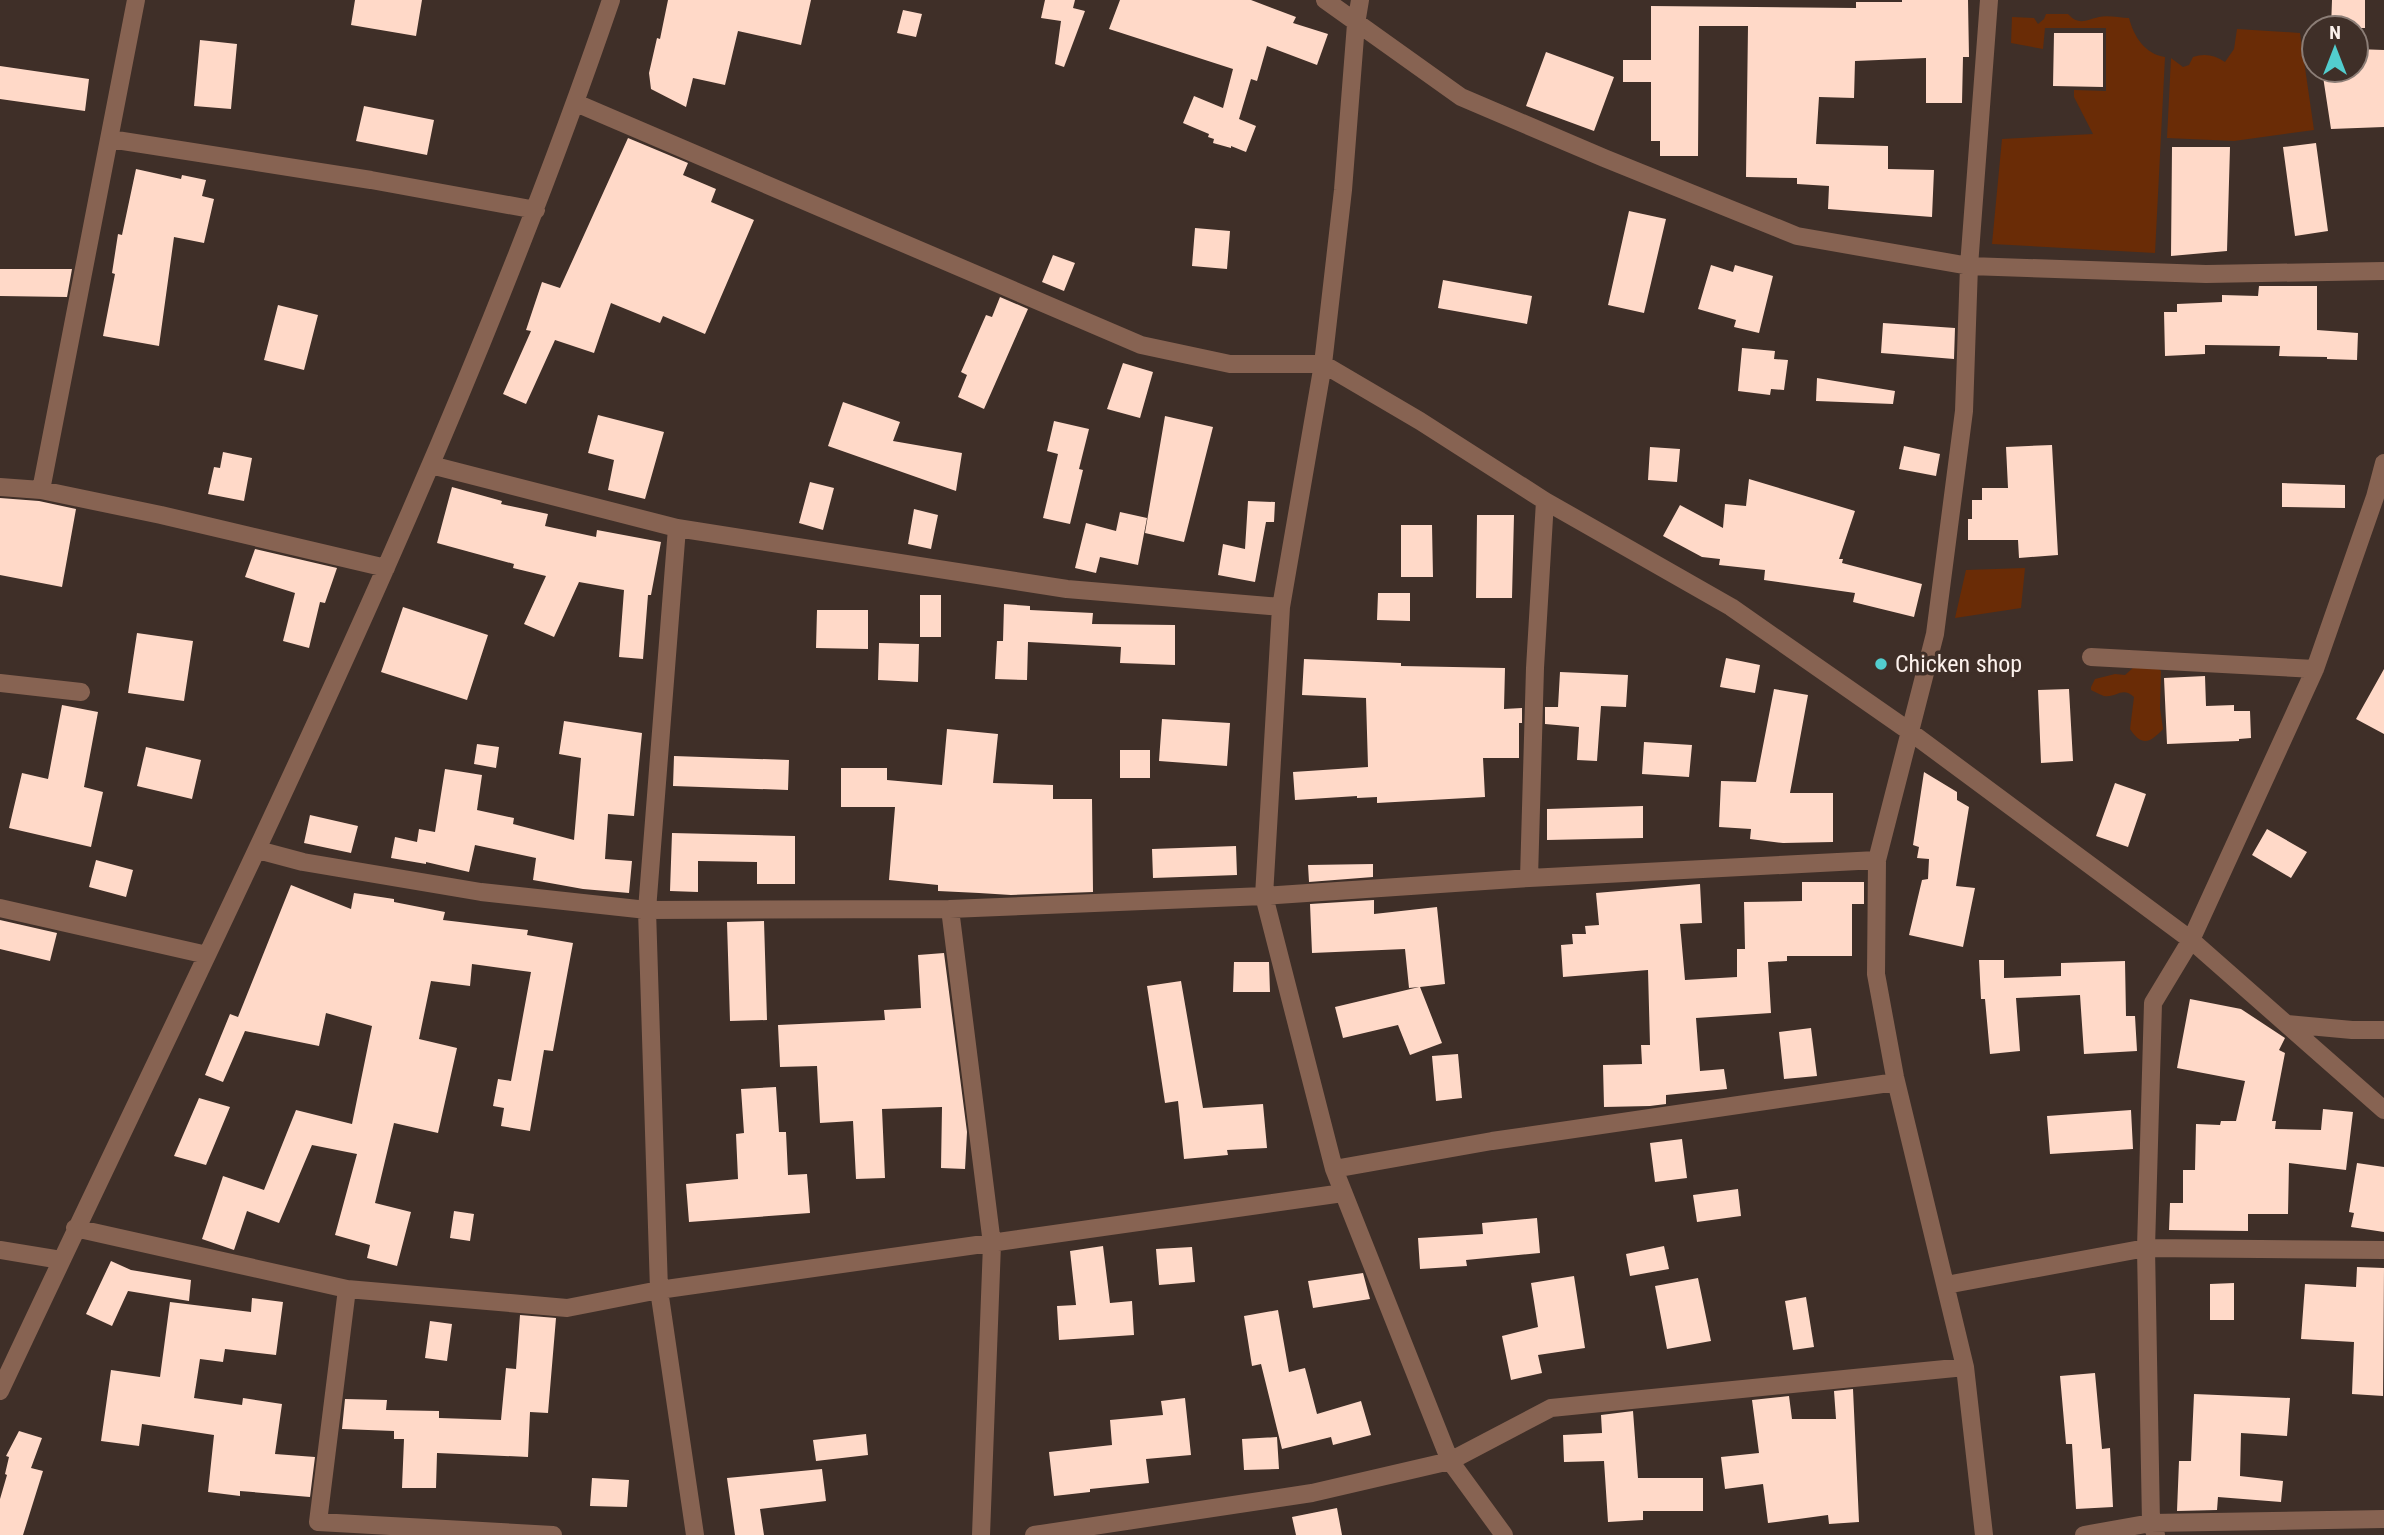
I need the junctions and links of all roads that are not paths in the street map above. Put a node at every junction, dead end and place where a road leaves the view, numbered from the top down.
1 (136, 0) edge
2 (611, 0) edge
3 (1325, 0) edge
4 (1360, 0) edge
5 (1989, 0) edge
6 (1356, 24) junction
7 (576, 103) junction
8 (110, 139) junction
9 (536, 210) junction
10 (1969, 267) junction
11 (2384, 271) edge
12 (1323, 364) junction
13 (2384, 463) edge
14 (431, 465) junction
15 (0, 487) edge
16 (41, 490) junction
17 (2380, 500) edge
18 (1545, 501) junction
19 (677, 528) junction
20 (386, 568) junction
21 (1281, 607) junction
22 (2091, 657) dead end
23 (2315, 669) junction
24 (0, 683) edge
25 (81, 692) dead end
26 (1909, 731) junction
27 (258, 850) junction
28 (1877, 860) junction
29 (1529, 878) junction
30 (1264, 896) junction
31 (0, 908) edge
32 (950, 909) junction
33 (647, 910) junction
34 (2191, 940) junction
35 (207, 955) junction
36 (2287, 1024) junction
37 (2384, 1030) edge
38 (1896, 1082) junction
39 (2384, 1111) edge
40 (1334, 1169) junction
41 (1343, 1193) junction
42 (75, 1228) junction
43 (992, 1244) junction
44 (2146, 1248) junction
45 (0, 1250) edge
46 (2384, 1250) edge
47 (61, 1260) junction
48 (1946, 1285) junction
49 (346, 1289) junction
50 (659, 1290) junction
51 (1965, 1367) junction
52 (0, 1391) edge
53 (1450, 1461) junction
54 (2384, 1519) edge
55 (2153, 1529) edge
56 (553, 1535) edge
57 (695, 1535) edge
58 (981, 1535) edge
59 (1034, 1535) edge
60 (1504, 1535) edge
61 (1984, 1535) edge
62 (2084, 1535) edge

1 - 8 street
2 - 7 street
3 - 6 street
4 - 6 street
5 - 10 street
6 - 10 street
6 - 12 street
7 - 9 street
7 - 12 street
8 - 9 street
8 - 16 street
9 - 14 street
10 - 11 street
10 - 26 street
12 - 18 street
12 - 21 street
13 - 17 street
14 - 19 street
14 - 20 street
15 - 16 street
16 - 20 street
17 - 23 street
18 - 26 street
18 - 29 street
19 - 21 street
19 - 33 street
20 - 27 street
21 - 30 street
22 - 23 street
23 - 34 street
24 - 25 street
26 - 28 street
26 - 34 street
27 - 33 street
27 - 35 street
28 - 29 street
28 - 38 street
29 - 30 street
30 - 32 street
30 - 40 street
31 - 35 street
32 - 33 street
32 - 43 street
33 - 50 street
34 - 36 street
34 - 44 street
35 - 42 street
36 - 37 street
36 - 39 street
38 - 40 street
38 - 48 street
40 - 41 street
41 - 43 street
41 - 53 street
42 - 47 street
42 - 49 street
43 - 50 street
43 - 58 street
44 - 46 street
44 - 48 street
44 - 55 street
45 - 47 street
47 - 52 street
48 - 51 street
49 - 50 street
49 - 56 street
50 - 57 street
51 - 53 street
51 - 61 street
53 - 59 street
53 - 60 street
54 - 55 street
55 - 62 street

